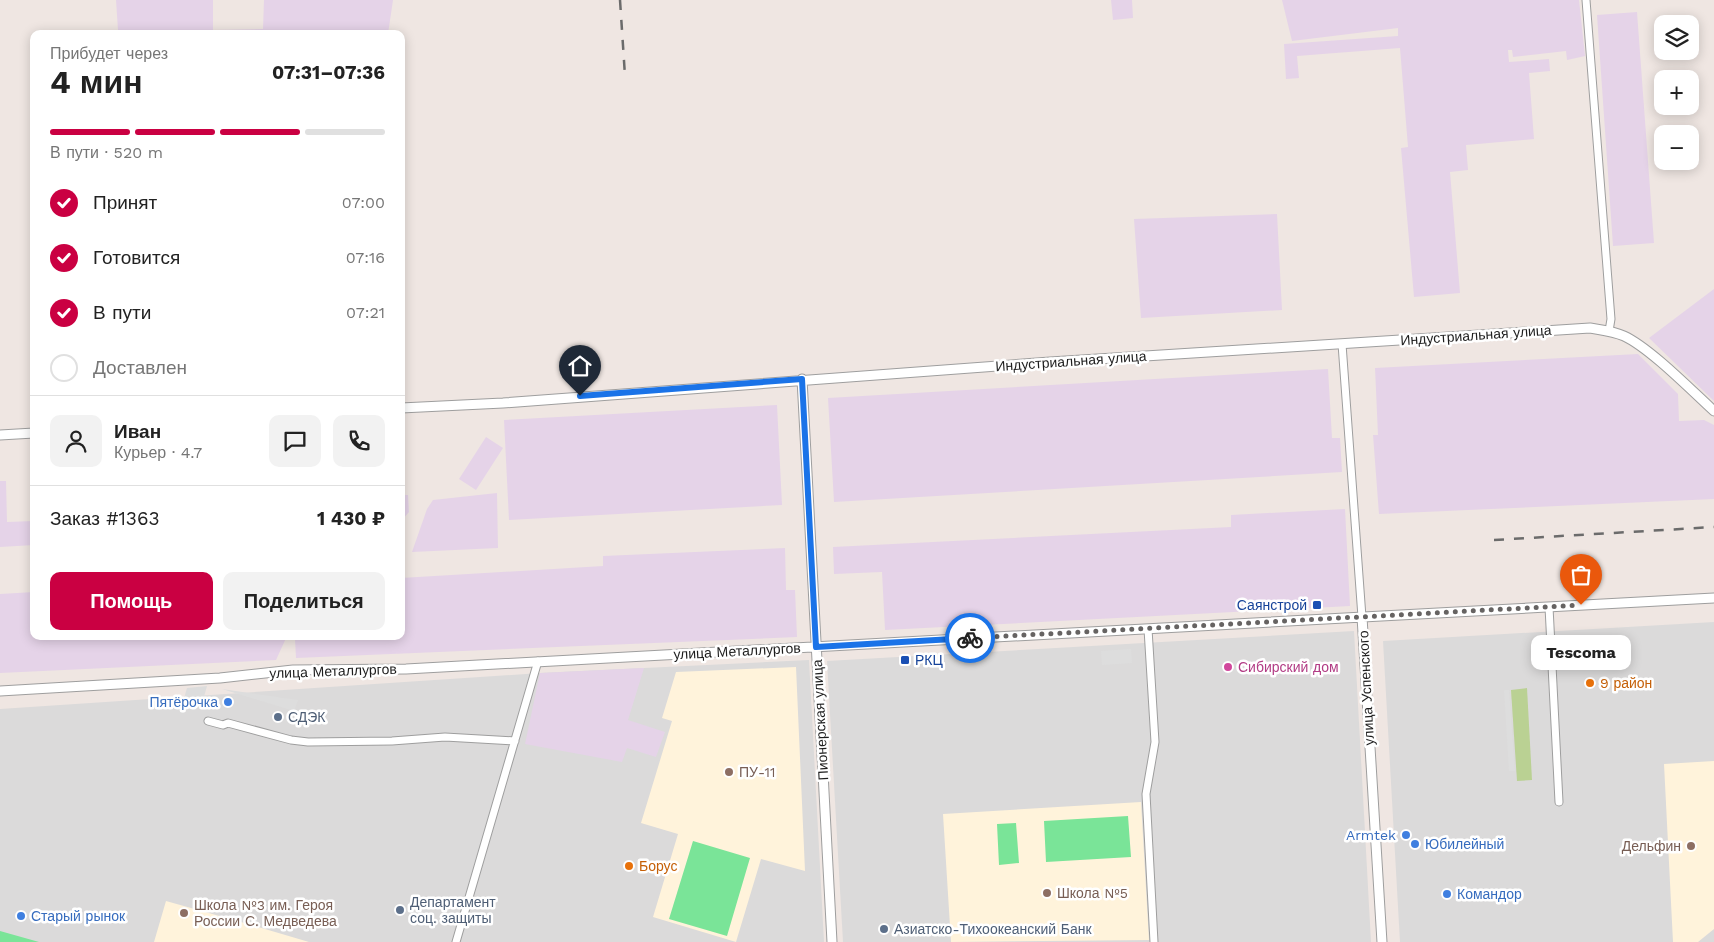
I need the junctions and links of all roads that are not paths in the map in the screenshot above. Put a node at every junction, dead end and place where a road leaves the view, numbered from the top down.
1 (1586, 0) edge
2 (1609, 331) junction
3 (1342, 344) junction
4 (802, 379) junction
5 (405, 408) edge
6 (1714, 411) edge
7 (30, 433) edge
8 (0, 435) edge
9 (1714, 598) edge
10 (1550, 607) junction
11 (1362, 617) junction
12 (1148, 628) junction
13 (816, 647) junction
14 (538, 662) junction
15 (0, 691) edge
16 (208, 720) dead end
17 (515, 741) junction
18 (1559, 802) dead end
19 (456, 942) edge
20 (832, 942) edge
21 (1154, 942) edge
22 (1382, 942) edge

1 - 2 street
2 - 3 street, Индустриальная улица
2 - 6 street, Индустриальная улица
3 - 4 street, Индустриальная улица
3 - 11 street, улица Успенского
4 - 5 street, Индустриальная улица
4 - 13 street, Пионерская улица
7 - 8 street
9 - 10 street, улица Металлургов
10 - 11 street, улица Металлургов
10 - 18 street
11 - 12 street, улица Металлургов
11 - 22 street, улица Успенского
12 - 13 street, улица Металлургов
12 - 21 street
13 - 14 street, улица Металлургов
13 - 20 street, Пионерская улица
14 - 15 street, улица Металлургов
14 - 17 street
16 - 17 street
17 - 19 street

